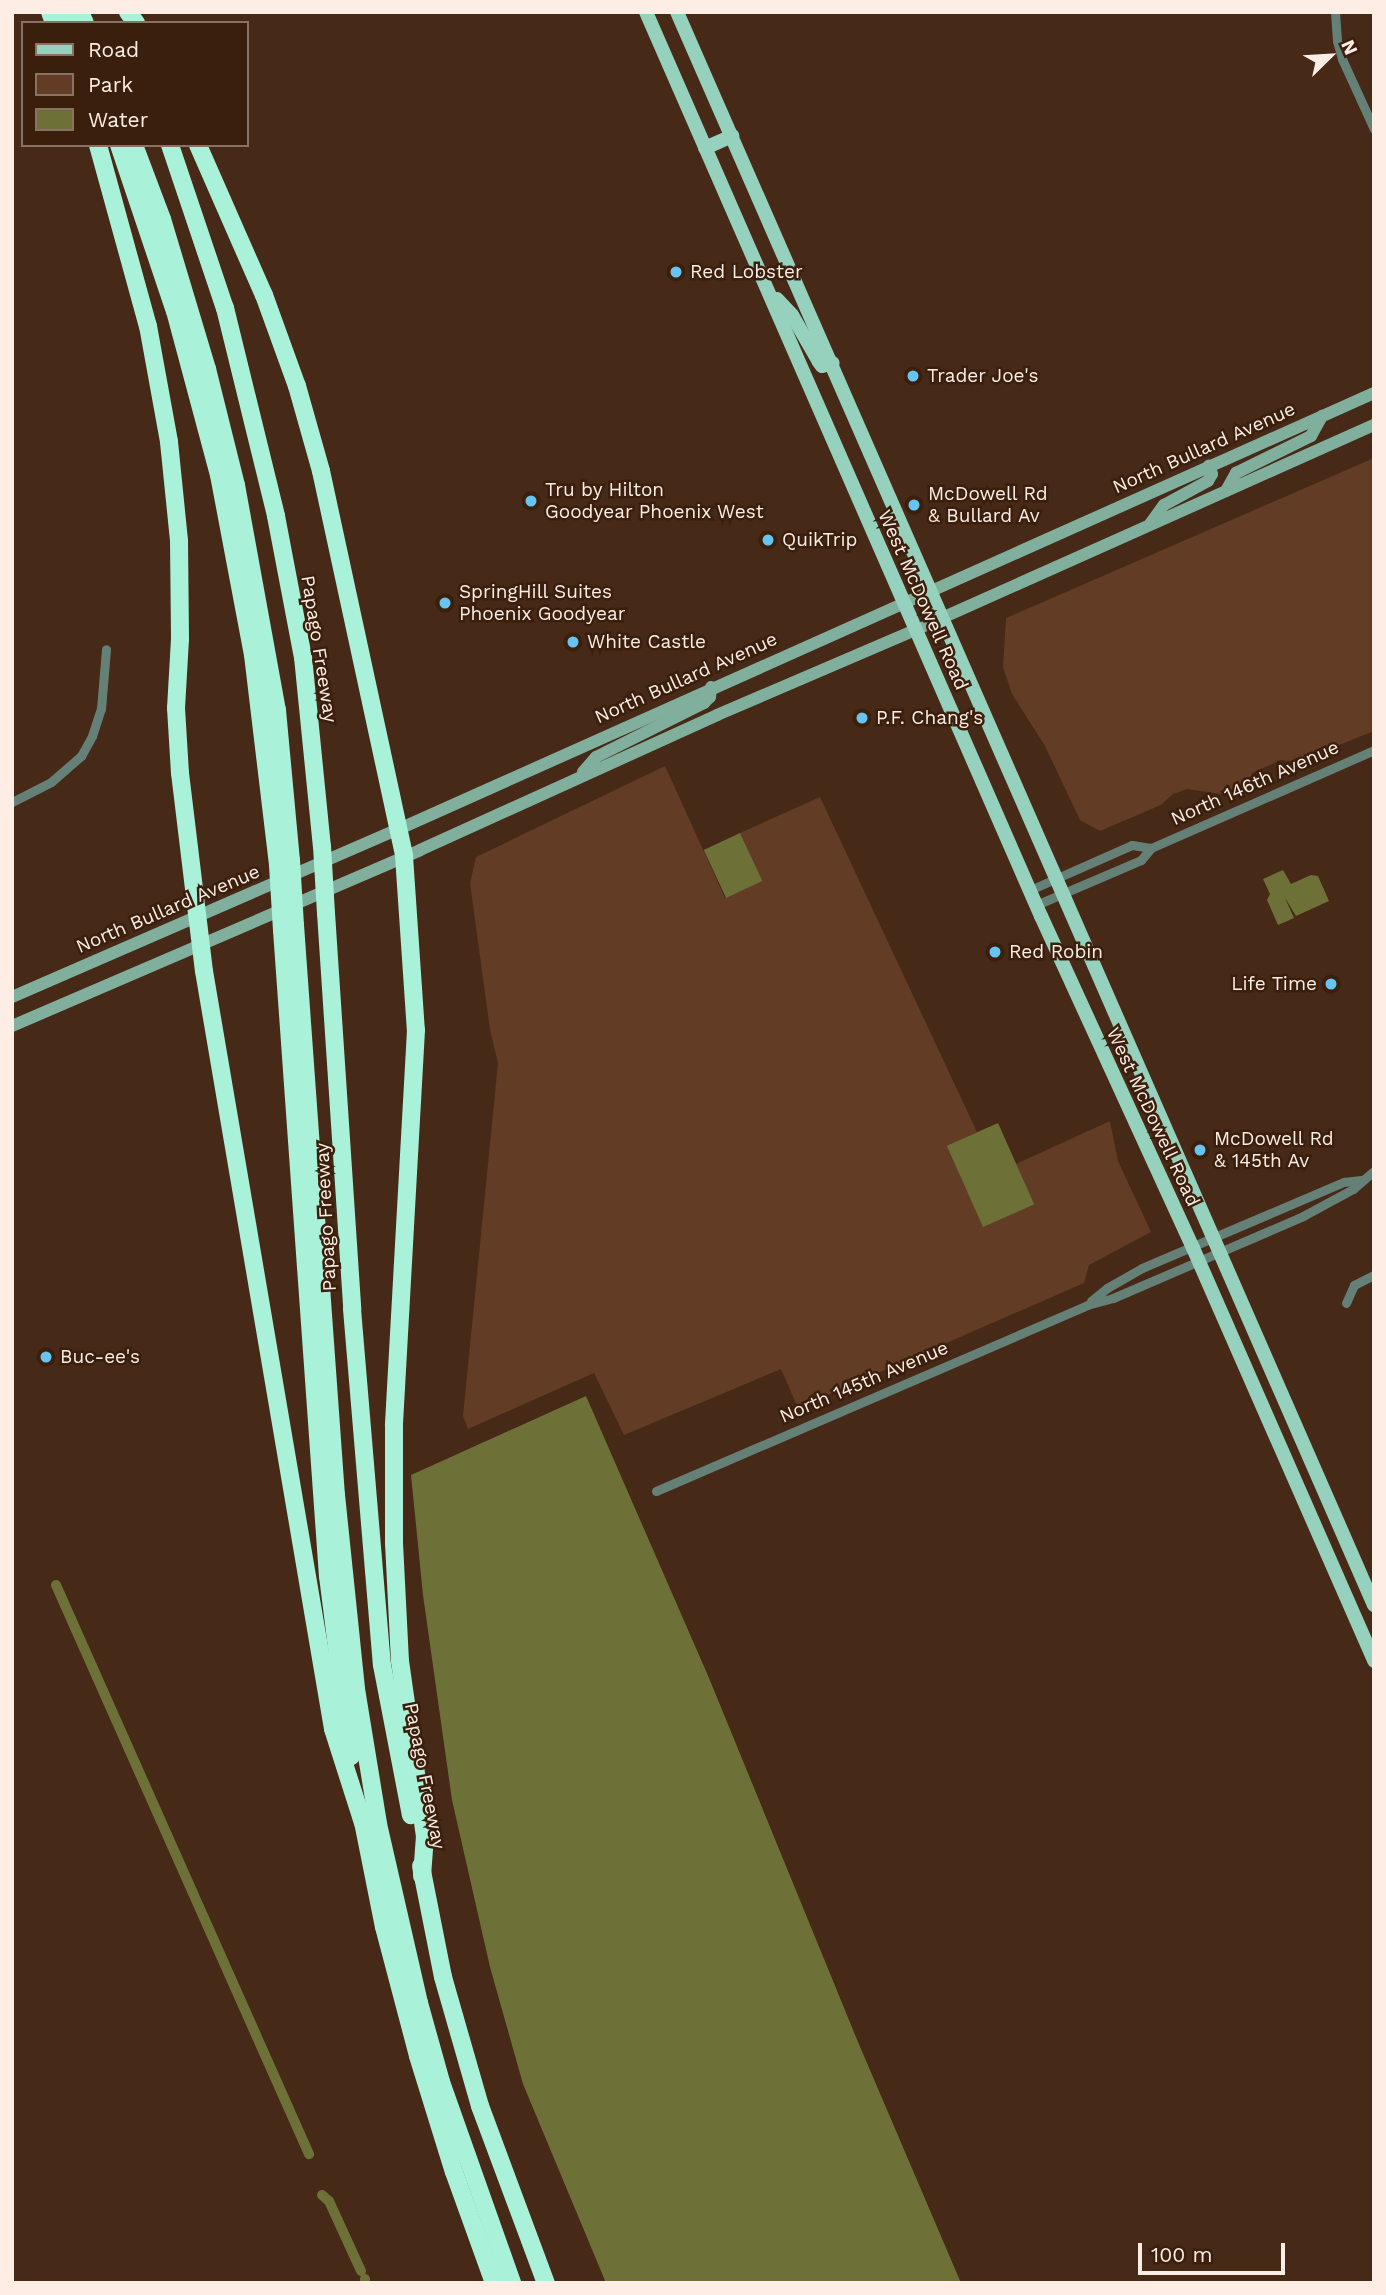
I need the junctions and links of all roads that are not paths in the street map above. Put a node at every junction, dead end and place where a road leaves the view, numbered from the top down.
1 (646, 12) edge
2 (677, 12) edge
3 (1335, 12) edge
4 (1374, 129) edge
5 (732, 136) junction
6 (99, 147) edge
7 (120, 147) edge
8 (135, 147) edge
9 (171, 147) edge
10 (199, 147) edge
11 (705, 148) junction
12 (769, 290) junction
13 (833, 363) junction
14 (1374, 393) edge
15 (1322, 416) junction
16 (1374, 425) edge
17 (1209, 466) junction
18 (1226, 491) junction
19 (1148, 526) junction
20 (930, 591) junction
21 (904, 603) junction
22 (941, 618) junction
23 (915, 630) junction
24 (106, 649) dead end
25 (711, 687) junction
26 (1374, 750) edge
27 (578, 778) junction
28 (12, 802) edge
29 (400, 829) junction
30 (1151, 848) junction
31 (404, 856) junction
32 (284, 863) junction
33 (1056, 878) junction
34 (1030, 890) junction
35 (1063, 893) junction
36 (1036, 905) junction
37 (197, 917) junction
38 (288, 928) junction
39 (200, 945) junction
40 (12, 997) edge
41 (12, 1026) edge
42 (1374, 1171) edge
43 (1361, 1180) junction
44 (1217, 1246) junction
45 (1196, 1255) junction
46 (1374, 1275) edge
47 (1346, 1303) dead end
48 (1087, 1305) junction
49 (656, 1491) dead end
50 (1374, 1605) edge
51 (1374, 1661) edge
52 (363, 1823) junction
53 (422, 1875) junction
54 (494, 2283) edge
55 (512, 2283) edge
56 (546, 2283) edge

1 - 11 main road, West McDowell Road
2 - 5 main road, West McDowell Road
3 - 4 street
5 - 11 main road
5 - 13 main road, West McDowell Road
6 - 37 highway
7 - 32 highway, Papago Freeway
8 - 32 highway
9 - 53 highway, Papago Freeway, bridge
10 - 29 highway
11 - 12 main road, West McDowell Road
12 - 13 main road
12 - 21 main road, West McDowell Road
13 - 20 main road, West McDowell Road
14 - 15 main road, North Bullard Avenue
15 - 17 main road, North Bullard Avenue
15 - 18 main road
16 - 18 main road
17 - 19 main road
17 - 20 main road, North Bullard Avenue
18 - 19 main road
19 - 22 main road
20 - 21 main road, North Bullard Avenue
20 - 22 main road, West McDowell Road
21 - 23 main road, West McDowell Road
21 - 25 main road, North Bullard Avenue
22 - 23 main road
22 - 33 main road, West McDowell Road
23 - 27 main road
23 - 34 main road, West McDowell Road
24 - 28 street
25 - 27 main road
25 - 29 main road, North Bullard Avenue
26 - 30 street, North 146th Avenue
27 - 31 main road
29 - 31 highway
29 - 37 main road, North Bullard Avenue
30 - 33 street, North 146th Avenue
30 - 35 street, North 146th Avenue
31 - 39 main road
31 - 53 highway
32 - 38 highway, Papago Freeway, bridge
33 - 34 street, North 146th Avenue
33 - 35 main road, West McDowell Road
34 - 36 main road, West McDowell Road
35 - 36 street, North 146th Avenue
35 - 44 main road, West McDowell Road
36 - 45 main road, West McDowell Road
37 - 39 highway
37 - 40 main road, North Bullard Avenue
38 - 52 highway, Papago Freeway
38 - 55 highway
39 - 41 main road
39 - 52 highway
42 - 43 street, North 145th Avenue
43 - 44 street, North 145th Avenue
43 - 44 street, North 145th Avenue
44 - 45 street, North 145th Avenue
44 - 45 street, North 145th Avenue
44 - 50 main road, West McDowell Road
45 - 48 street, North 145th Avenue
45 - 48 street, North 145th Avenue
45 - 51 main road, West McDowell Road
46 - 47 street
48 - 49 street, North 145th Avenue
52 - 54 highway, Papago Freeway
53 - 56 highway, Papago Freeway

